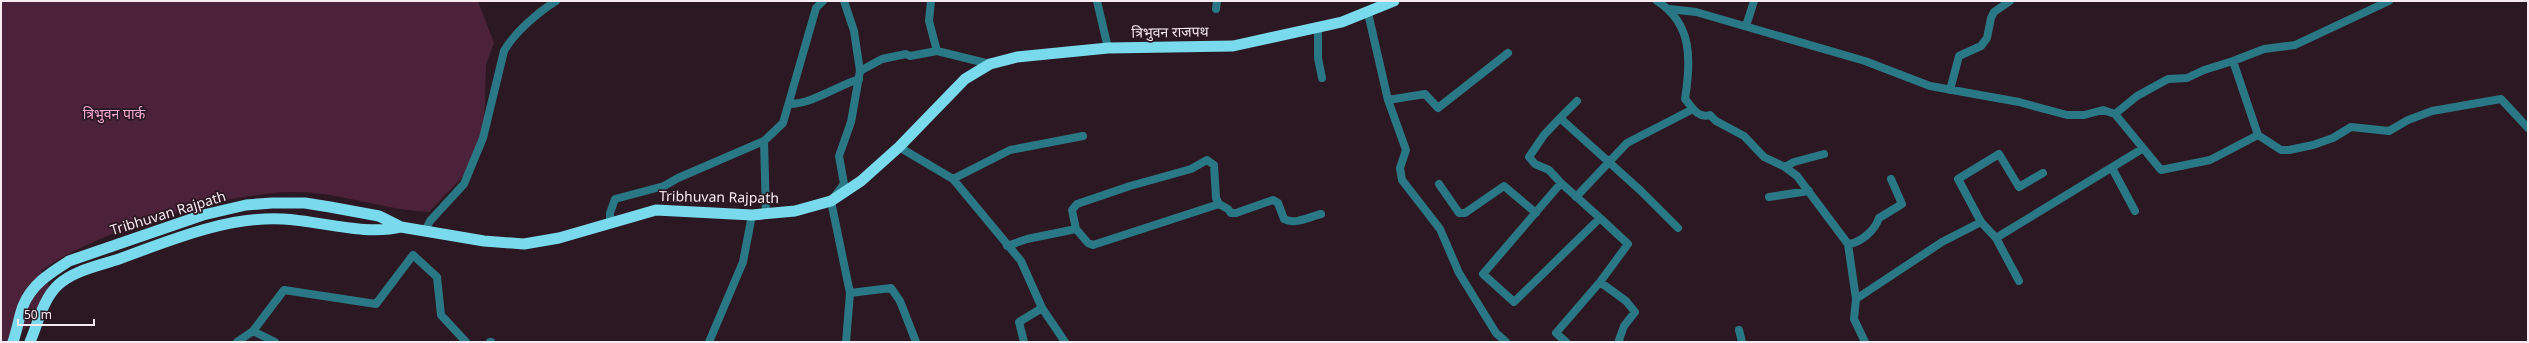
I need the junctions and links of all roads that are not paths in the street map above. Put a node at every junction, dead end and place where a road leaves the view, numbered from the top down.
1 (556, 1) edge
2 (823, 1) edge
3 (844, 1) edge
4 (931, 1) edge
5 (1097, 1) edge
6 (1394, 1) edge
7 (1657, 1) edge
8 (1754, 1) edge
9 (2010, 1) edge
10 (2389, 1) edge
11 (1669, 9) junction
12 (1368, 13) junction
13 (1746, 26) junction
14 (1318, 28) junction
15 (1108, 48) junction
16 (937, 51) junction
17 (1508, 53) dead end
18 (2233, 61) junction
19 (990, 64) junction
20 (860, 75) junction
21 (1322, 78) dead end
22 (1950, 90) junction
23 (950, 93) joint
24 (1388, 100) junction
25 (1577, 101) dead end
26 (789, 104) junction
27 (1693, 109) junction
28 (2115, 114) junction
29 (1560, 118) junction
30 (2528, 128) edge
31 (2258, 135) junction
32 (1083, 136) dead end
33 (764, 141) junction
34 (898, 147) junction
35 (2142, 148) junction
36 (1824, 154) dead end
37 (1609, 162) junction
38 (1785, 167) junction
39 (2112, 168) junction
40 (2043, 173) dead end
41 (953, 179) junction
42 (1891, 179) dead end
43 (1561, 183) junction
44 (1439, 184) dead end
45 (1809, 192) junction
46 (1576, 197) junction
47 (1769, 197) dead end
48 (831, 201) junction
49 (1219, 204) junction
50 (223, 210) junction
51 (2135, 211) dead end
52 (1536, 213) junction
53 (766, 214) junction
54 (1320, 214) dead end
55 (752, 215) junction
56 (1600, 218) junction
57 (1981, 222) junction
58 (610, 224) junction
59 (225, 225) junction
60 (401, 227) junction
61 (1678, 228) dead end
62 (1076, 229) junction
63 (425, 231) junction
64 (1996, 238) junction
65 (1848, 244) junction
66 (1007, 246) junction
67 (2019, 281) dead end
68 (1600, 282) junction
69 (850, 293) junction
70 (1856, 299) junction
71 (1042, 308) junction
72 (1739, 330) dead end
73 (253, 331) junction
74 (13, 342) edge
75 (30, 342) edge
76 (237, 342) edge
77 (275, 342) edge
78 (466, 342) edge
79 (709, 342) edge
80 (846, 342) edge
81 (916, 342) edge
82 (1024, 342) edge
83 (1065, 342) edge
84 (1506, 342) edge
85 (1566, 342) edge
86 (1620, 342) edge
87 (1742, 342) edge
88 (1865, 342) edge

1 - 63 street
2 - 26 street
3 - 20 street
4 - 16 street
5 - 15 street
6 - 12 highway, त्रिभुवन राजपथ
7 - 11 street
8 - 13 street
9 - 22 street
10 - 18 street
11 - 13 street
11 - 27 street
12 - 14 highway, त्रिभुवन राजपथ
12 - 24 street
13 - 22 street
14 - 15 highway, त्रिभुवन राजपथ
14 - 21 street
15 - 19 highway, त्रिभुवन राजपथ
16 - 19 street
16 - 20 street
17 - 24 street
18 - 28 street
18 - 31 street
19 - 23 highway, त्रिभुवन राजपथ
20 - 26 street
20 - 48 street
22 - 28 street
23 - 34 highway, Tribhuvan Rajpath
24 - 84 street
25 - 29 street
26 - 33 street
27 - 37 street
27 - 38 street
28 - 35 street
29 - 37 street
29 - 43 street
30 - 31 street
31 - 35 street
32 - 41 street
33 - 53 street
33 - 58 street
34 - 41 street
34 - 48 highway, Tribhuvan Rajpath
35 - 39 street
36 - 38 street
37 - 46 street
37 - 61 street
38 - 45 street
39 - 51 street
39 - 64 street
40 - 57 street
41 - 66 street
42 - 65 street
43 - 46 street
43 - 52 street
44 - 52 street
45 - 47 street
45 - 65 street
46 - 56 street
48 - 53 highway, Tribhuvan Rajpath
48 - 69 street
49 - 54 street
49 - 62 street
49 - 62 street
50 - 59 highway
50 - 60 highway, Tribhuvan Rajpath
50 - 74 highway, Tribhuvan Rajpath
52 - 56 street
53 - 55 highway, Tribhuvan Rajpath
55 - 58 highway, Tribhuvan Rajpath
55 - 79 street
56 - 68 street
57 - 64 street
57 - 70 street
58 - 63 highway, Tribhuvan Rajpath
59 - 60 highway, Tribhuvan Rajpath
59 - 75 highway, Tribhuvan Rajpath
60 - 63 highway, Tribhuvan Rajpath
62 - 66 street
64 - 67 street
65 - 70 street
66 - 71 street
68 - 85 street
68 - 86 street
69 - 80 street
69 - 81 street
70 - 88 street
71 - 82 street
71 - 83 street
72 - 87 street
73 - 76 street
73 - 77 street
73 - 78 street

